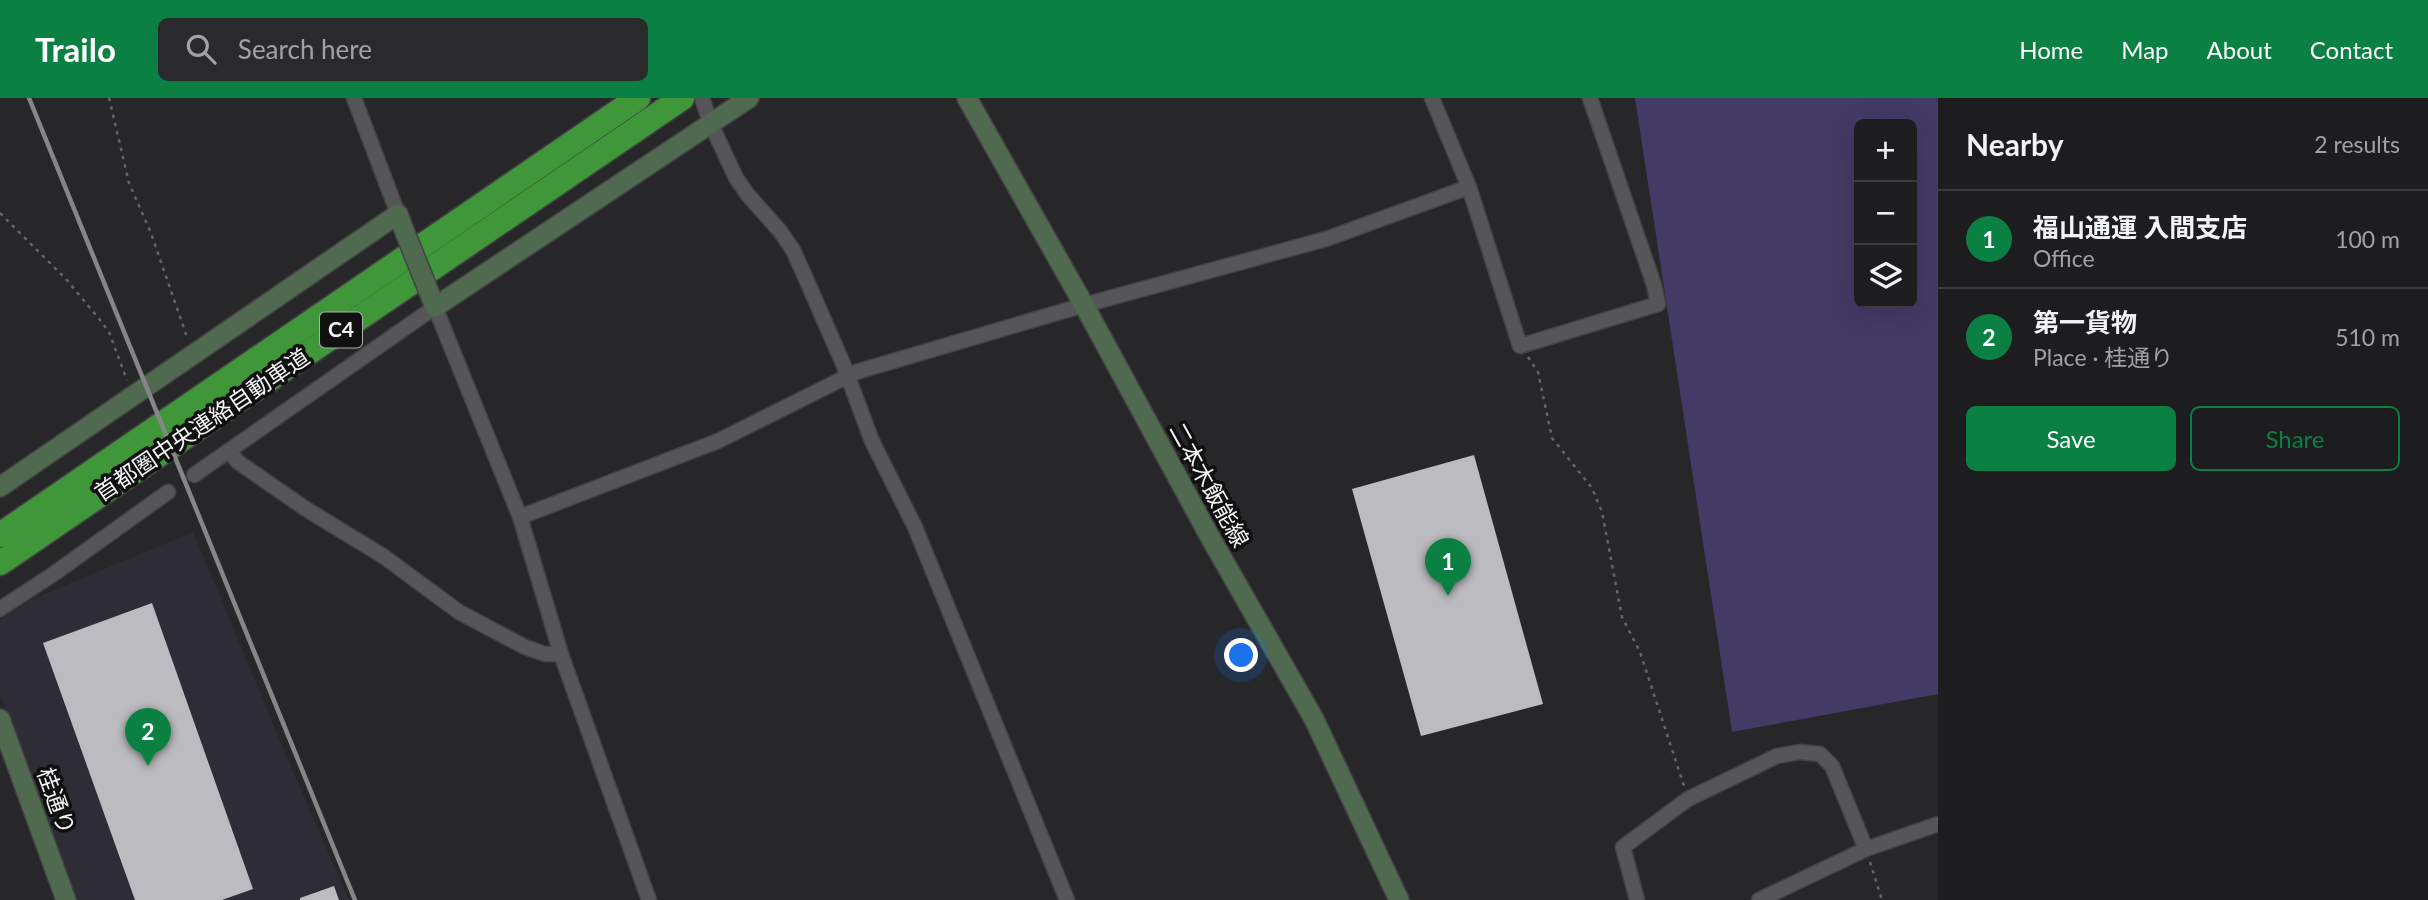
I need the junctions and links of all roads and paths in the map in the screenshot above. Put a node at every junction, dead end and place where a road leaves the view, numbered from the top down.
1 (108, 98) edge
2 (354, 98) edge
3 (638, 98) edge
4 (682, 98) edge
5 (748, 98) edge
6 (967, 98) edge
7 (1432, 98) edge
8 (1590, 98) edge
9 (706, 111) edge
10 (1469, 187) junction
11 (0, 212) edge
12 (400, 220) junction
13 (433, 302) junction
14 (1084, 305) junction
15 (1521, 346) junction
16 (193, 354) junction
17 (847, 377) junction
18 (133, 396) junction
19 (229, 452) junction
20 (194, 475) dead end
21 (0, 487) edge
22 (168, 492) dead end
23 (520, 517) junction
24 (0, 535) edge
25 (0, 563) edge
26 (0, 609) edge
27 (561, 654) junction
28 (0, 719) edge
29 (1688, 799) junction
30 (1938, 824) edge
31 (1866, 849) junction
32 (66, 900) edge
33 (649, 900) edge
34 (1067, 900) edge
35 (1399, 900) edge
36 (1637, 900) edge
37 (1759, 900) edge
38 (1882, 900) edge

1 - 16 path
2 - 12 street
3 - 24 highway, 首都圏中央連絡自動車道 / C4
4 - 25 highway, 首都圏中央連絡自動車道 / C4
5 - 9 street
6 - 14 street, 二本木飯能線
7 - 10 street
8 - 15 street
9 - 13 street
9 - 17 street
10 - 14 street
10 - 15 street
11 - 18 path
12 - 13 street, bridge
12 - 16 street
13 - 19 street
13 - 23 street
14 - 17 street
14 - 35 street, 二本木飯能線
15 - 29 path
16 - 18 street
17 - 23 street
17 - 34 street
18 - 21 street
19 - 20 street
19 - 27 street
22 - 26 street
23 - 27 street
27 - 33 street
28 - 32 street, 桂通り
29 - 31 street
29 - 36 street
30 - 31 street
31 - 37 street
31 - 38 path

